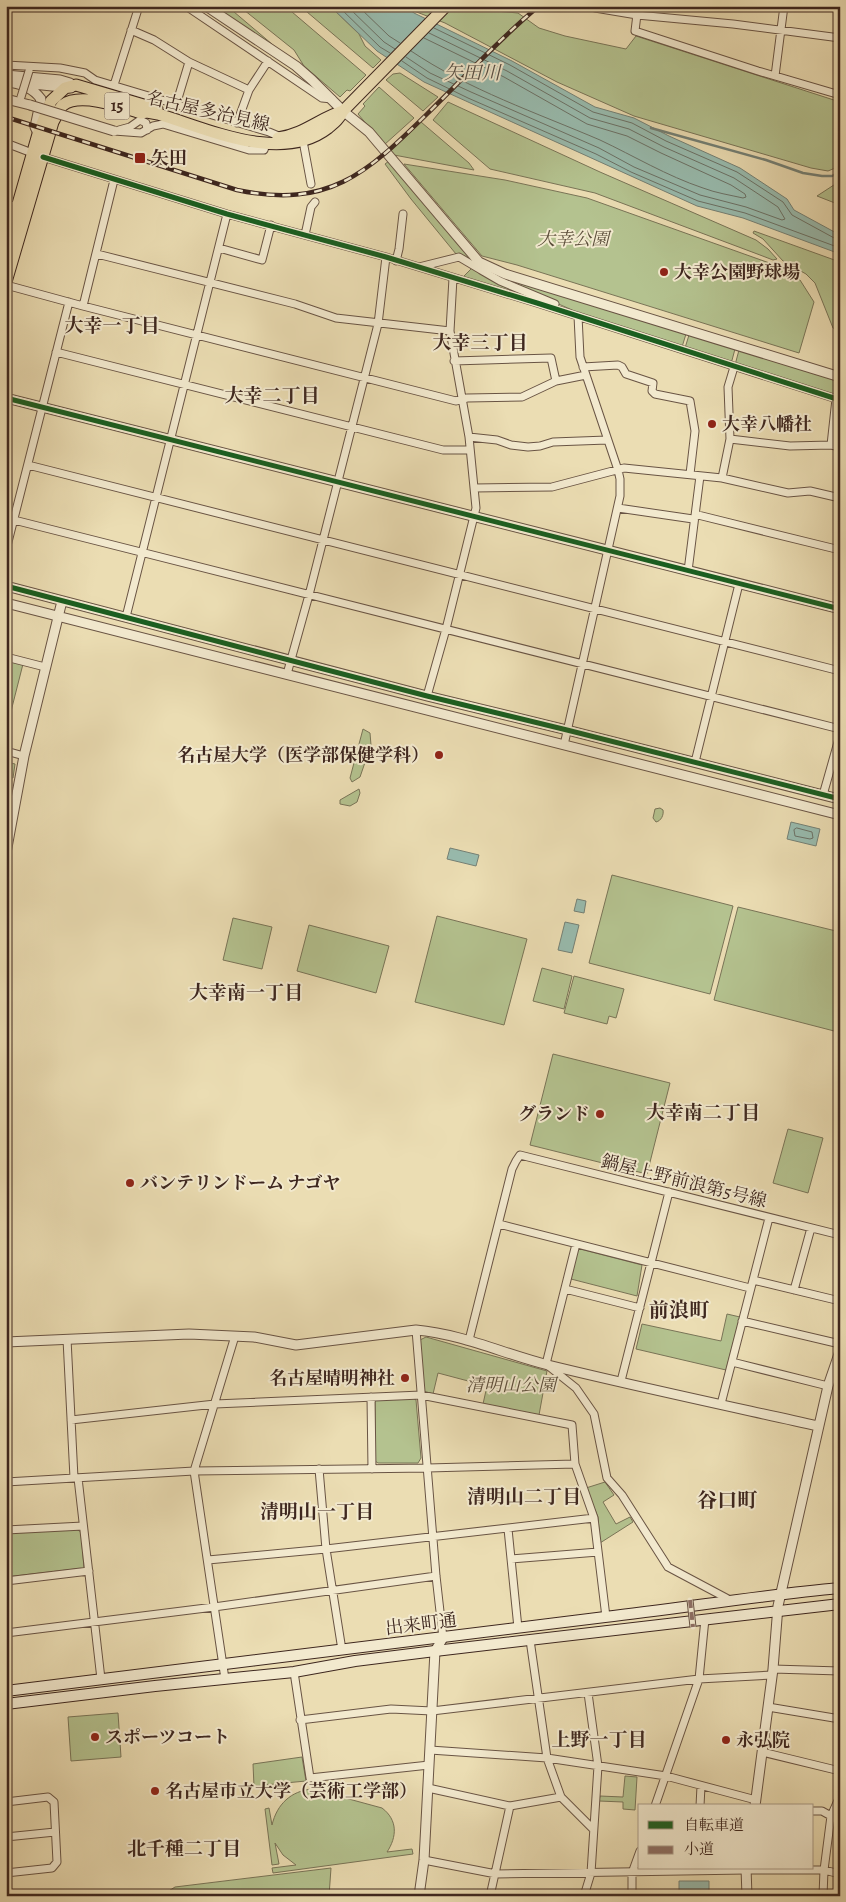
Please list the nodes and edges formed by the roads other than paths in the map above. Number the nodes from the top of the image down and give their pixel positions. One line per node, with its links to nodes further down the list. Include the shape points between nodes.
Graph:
1 (139, 6): 9 (street)
2 (186, 6): 12 (street)
3 (206, 6): 24 (street, via 296,66)
4 (446, 6): 27 (main road, 名古屋多治見線 / 15)
5 (591, 6): 8 (street)
6 (638, 6): 8 (street)
7 (784, 6): 10 (street)
8 (637, 15): 10 (street); 17 (street, via 635,31)
9 (131, 30): 13 (street); 19 (street)
10 (781, 31): 11 (street); 17 (street)
11 (840, 38)
12 (268, 61): 21 (street); 24 (street, via 322,98)
13 (189, 62): 21 (street); 26 (street)
14 (6, 65): 15 (street)
15 (29, 69): 19 (street, via 60,68 85,73 95,80); 25 (street, bridge)
16 (6, 75): 20 (street, via 60,80)
17 (775, 76): 22 (street)
18 (10, 82): 20 (street); 32 (street, via 30,88 41,99 36,128)
19 (114, 85): 26 (street)
20 (73, 86): 28 (street); 32 (main road, 名古屋多治見線 / 15, via 50,101); 33 (main road, 名古屋多治見線 / 15, via 254,138)
21 (249, 90): 29 (street)
22 (840, 95)
23 (6, 99): 25 (street)
24 (332, 99): 27 (street)
25 (21, 100): 31 (street, bridge, via 30,106)
26 (176, 105): 29 (street)
27 (346, 108): 33 (main road, 名古屋多治見線 / 15, via 302,132); 34 (main road, 名古屋多治見線 / 15, via 340,118 322,132); 51 (street)
28 (147, 112): 36 (main road, 名古屋多治見線 / 15); 37 (main road, 名古屋多治見線 / 15, via 89,100 63,105)
29 (237, 123): 33 (street)
30 (147, 130): 31 (street, via 135,133); 31 (street, via 146,123 140,120 130,127); 36 (street, via 162,124 250,150 264,150)
31 (114, 131)
32 (38, 134): 37 (main road, 名古屋多治見線 / 15)
33 (282, 137)
34 (303, 141): 36 (main road, 名古屋多治見線 / 15); 39 (street)
35 (6, 143): 37 (street)
36 (266, 144)
37 (37, 155): 38 (street); 41 (main road, 名古屋多治見線 / 15); 54 (main road, 名古屋多治見線 / 15)
38 (114, 180): 42 (street); 48 (street)
39 (311, 184)
40 (315, 202): 45 (street)
41 (12, 205): 46 (main road, 名古屋多治見線 / 15)
42 (227, 214): 44 (street); 47 (street)
43 (403, 214): 50 (street)
44 (271, 225): 45 (street); 47 (street, via 262,260)
45 (304, 235): 49 (street)
46 (6, 246)
47 (219, 248): 55 (street)
48 (97, 254): 55 (street); 57 (street)
49 (386, 257): 50 (street); 59 (street)
50 (396, 260): 52 (street)
51 (480, 266): 52 (street, via 459,257); 58 (street, via 500,281); 68 (street)
52 (418, 268): 53 (street)
53 (453, 278): 58 (street); 60 (street)
54 (6, 284): 56 (street)
55 (210, 284): 59 (street, via 295,304 336,318); 61 (street)
56 (69, 302): 57 (street); 62 (street)
57 (83, 306): 61 (street)
58 (578, 316): 64 (street); 65 (street)
59 (378, 324): 60 (street); 67 (street)
60 (450, 332): 63 (street)
61 (197, 335): 67 (street); 70 (street)
62 (56, 352): 70 (street); 74 (street)
63 (454, 360): 69 (street, via 552,358); 73 (street)
64 (583, 367): 66 (street); 85 (street, via 618,365 626,374 653,383 655,394 690,401 695,431)
65 (734, 367): 72 (street); 78 (street, via 728,387)
66 (586, 375): 69 (street); 79 (street)
67 (364, 377): 73 (street); 75 (street)
68 (840, 377)
69 (556, 381): 73 (street, via 522,397)
70 (185, 384): 75 (street); 77 (street)
71 (6, 398): 74 (street)
72 (838, 399): 80 (street)
73 (461, 400): 76 (street)
74 (42, 407): 77 (street); 83 (street)
75 (351, 426): 82 (street, via 443,450); 88 (street)
76 (469, 438): 79 (street, via 528,447 573,440); 82 (street)
77 (170, 439): 88 (street); 90 (street)
78 (730, 439): 80 (street, via 790,446); 87 (street)
79 (607, 440): 84 (street)
80 (831, 445): 81 (street)
81 (840, 447)
82 (470, 450): 89 (street)
83 (28, 465): 90 (street); 95 (street)
84 (618, 470): 85 (street); 89 (street, via 552,486); 92 (street)
85 (690, 474): 86 (street)
86 (700, 476): 87 (street); 93 (street)
87 (722, 478): 91 (street, via 788,493 810,491)
88 (337, 482): 94 (street); 96 (street)
89 (474, 488): 94 (street)
90 (155, 497): 96 (street); 100 (street)
91 (840, 498)
92 (618, 508): 93 (street, via 693,519); 98 (street)
93 (696, 516): 99 (street); 101 (street)
94 (475, 517): 98 (street); 102 (street)
95 (14, 520): 97 (street); 100 (street)
96 (322, 540): 102 (street); 105 (street)
97 (6, 550)
98 (608, 550): 101 (street); 108 (street)
99 (840, 550)
100 (141, 552): 105 (street); 111 (street)
101 (688, 571): 103 (street)
102 (460, 574): 108 (street); 112 (street)
103 (739, 584): 109 (street); 113 (street)
104 (6, 586): 106 (street)
105 (309, 594): 112 (street); 115 (street)
106 (62, 601): 110 (street); 111 (street)
107 (6, 603): 110 (street)
108 (595, 609): 113 (street); 116 (street)
109 (840, 609)
110 (58, 617): 117 (street); 119 (street)
111 (126, 617): 115 (street)
112 (446, 629): 116 (street); 120 (street)
113 (725, 642): 118 (street); 121 (street)
114 (6, 657): 117 (street)
115 (291, 660): 119 (street); 120 (street)
116 (582, 664): 121 (street); 123 (street)
117 (45, 667): 127 (street)
118 (840, 671)
119 (287, 674): 125 (street)
120 (427, 696): 123 (street)
121 (711, 696): 122 (street); 128 (street)
122 (840, 729)
123 (567, 730): 125 (street); 128 (street)
124 (840, 735): 129 (street)
125 (564, 745): 131 (street)
126 (6, 751): 127 (street)
127 (24, 756): 132 (street)
128 (694, 762): 129 (street)
129 (823, 795): 130 (street)
130 (839, 799)
131 (836, 814)
132 (6, 854)
133 (669, 1192): 134 (street, 鍋屋上野前浪第5号線); 135 (street, 鍋屋上野前浪第5号線, via 520,1155 512,1169); 139 (street)
134 (769, 1218): 136 (street, 鍋屋上野前浪第5号線); 140 (street)
135 (498, 1224): 138 (street); 150 (street)
136 (811, 1228): 137 (street, 鍋屋上野前浪第5号線); 143 (street)
137 (840, 1235)
138 (576, 1244): 139 (street); 142 (street)
139 (651, 1263): 141 (street); 145 (street)
140 (753, 1280): 141 (street); 143 (street)
141 (750, 1288): 146 (street)
142 (565, 1289): 145 (street); 155 (street)
143 (794, 1290): 144 (street)
144 (840, 1301)
145 (640, 1308): 156 (street)
146 (742, 1320): 152 (street); 154 (street)
147 (416, 1330): 148 (street, via 296,1345); 150 (street); 158 (street)
148 (235, 1336): 149 (street, via 189,1334); 160 (street)
149 (67, 1340): 151 (street); 162 (street)
150 (469, 1340): 155 (street)
151 (6, 1342)
152 (840, 1344)
153 (840, 1351): 157 (street)
154 (732, 1362): 157 (street); 161 (street)
155 (546, 1364): 156 (street); 187 (street, via 576,1388 594,1414 607,1478 622,1494 668,1567)
156 (621, 1381): 161 (street)
157 (828, 1386): 163 (street)
158 (421, 1395): 159 (street); 164 (street, via 572,1425); 165 (street)
159 (372, 1397): 160 (street); 167 (street)
160 (215, 1404): 162 (street); 168 (street)
161 (721, 1404): 163 (street)
162 (71, 1420): 169 (street)
163 (818, 1426): 185 (street)
164 (575, 1464): 165 (street); 171 (street)
165 (428, 1468): 167 (street); 175 (street)
166 (319, 1469): 167 (street); 168 (street); 176 (street)
167 (372, 1469)
168 (194, 1471): 169 (street); 179 (street)
169 (76, 1478): 170 (street); 172 (street)
170 (6, 1482)
171 (594, 1518): 173 (street); 177 (street)
172 (83, 1526): 174 (street); 180 (street)
173 (508, 1529): 175 (street); 178 (street)
174 (6, 1530)
175 (433, 1536): 176 (street); 181 (street)
176 (326, 1549): 179 (street); 184 (street)
177 (598, 1552): 178 (street); 191 (street)
178 (511, 1559): 195 (street)
179 (208, 1560): 189 (street)
180 (89, 1571): 182 (street); 193 (street)
181 (436, 1576): 184 (street); 197 (street)
182 (6, 1581)
183 (840, 1588): 185 (main road, 出来町通)
184 (333, 1591): 189 (street); 199 (street)
185 (781, 1594): 187 (main road, 出来町通); 190 (street)
186 (690, 1600): 194 (street, bridge)
187 (730, 1600): 191 (main road, 出来町通)
188 (840, 1604): 190 (main road, 出来町通)
189 (214, 1607): 193 (street); 201 (street)
190 (778, 1611): 192 (main road, 出来町通); 204 (street)
191 (606, 1617): 195 (main road, 出来町通)
192 (705, 1619): 198 (main road, 出来町通); 207 (street)
193 (95, 1622): 196 (street); 205 (street)
194 (693, 1627)
195 (518, 1628): 197 (main road, 出来町通)
196 (6, 1633)
197 (443, 1638): 199 (main road, 出来町通); 200 (street)
198 (530, 1640): 200 (main road, 出来町通); 210 (street)
199 (342, 1650): 201 (main road, 出来町通)
200 (435, 1651): 203 (main road, 出来町通); 213 (street)
201 (224, 1664): 205 (main road, 出来町通); 206 (street)
202 (840, 1671): 204 (street)
203 (294, 1672): 206 (main road, 出来町通); 215 (street)
204 (773, 1672): 207 (street); 212 (street)
205 (101, 1679): 208 (main road, 出来町通)
206 (225, 1679): 211 (main road, 出来町通)
207 (698, 1679): 209 (street); 222 (street)
208 (6, 1691)
209 (588, 1693): 210 (street); 220 (street)
210 (539, 1700): 213 (street); 218 (street)
211 (6, 1704)
212 (768, 1707): 214 (street); 217 (street)
213 (432, 1711): 215 (street, via 391,1709); 216 (street)
214 (840, 1719)
215 (300, 1720): 219 (street, via 310,1778)
216 (430, 1750): 218 (street); 219 (street)
217 (762, 1752): 221 (street); 228 (street)
218 (547, 1758): 220 (street); 226 (street)
219 (429, 1765): 224 (street)
220 (598, 1766): 222 (street); 235 (street)
221 (840, 1770)
222 (666, 1776): 223 (street); 229 (street)
223 (701, 1786): 228 (street); 230 (street)
224 (428, 1788): 231 (street); 239 (street)
225 (840, 1796): 233 (street)
226 (561, 1797): 231 (street); 235 (street)
227 (6, 1802): 236 (street, via 48,1797 54,1802)
228 (755, 1803)
229 (657, 1804)
230 (700, 1804)
231 (510, 1806): 247 (street)
232 (814, 1811): 233 (street)
233 (831, 1816): 234 (street); 243 (street)
234 (840, 1821)
235 (593, 1829): 245 (street)
236 (55, 1832): 237 (street); 244 (street, via 57,1862 52,1868)
237 (6, 1837)
238 (638, 1856): 246 (street)
239 (424, 1860): 247 (street); 249 (street)
240 (697, 1870): 246 (street)
241 (746, 1870): 253 (street)
242 (814, 1870): 243 (street)
243 (824, 1870): 248 (street); 254 (street)
244 (6, 1873)
245 (591, 1873): 246 (street); 247 (street); 251 (street)
246 (632, 1873): 252 (street)
247 (496, 1874): 250 (street)
248 (840, 1874)
249 (418, 1896)
250 (490, 1896)
251 (584, 1896)
252 (632, 1896)
253 (747, 1896)
254 (823, 1896)

